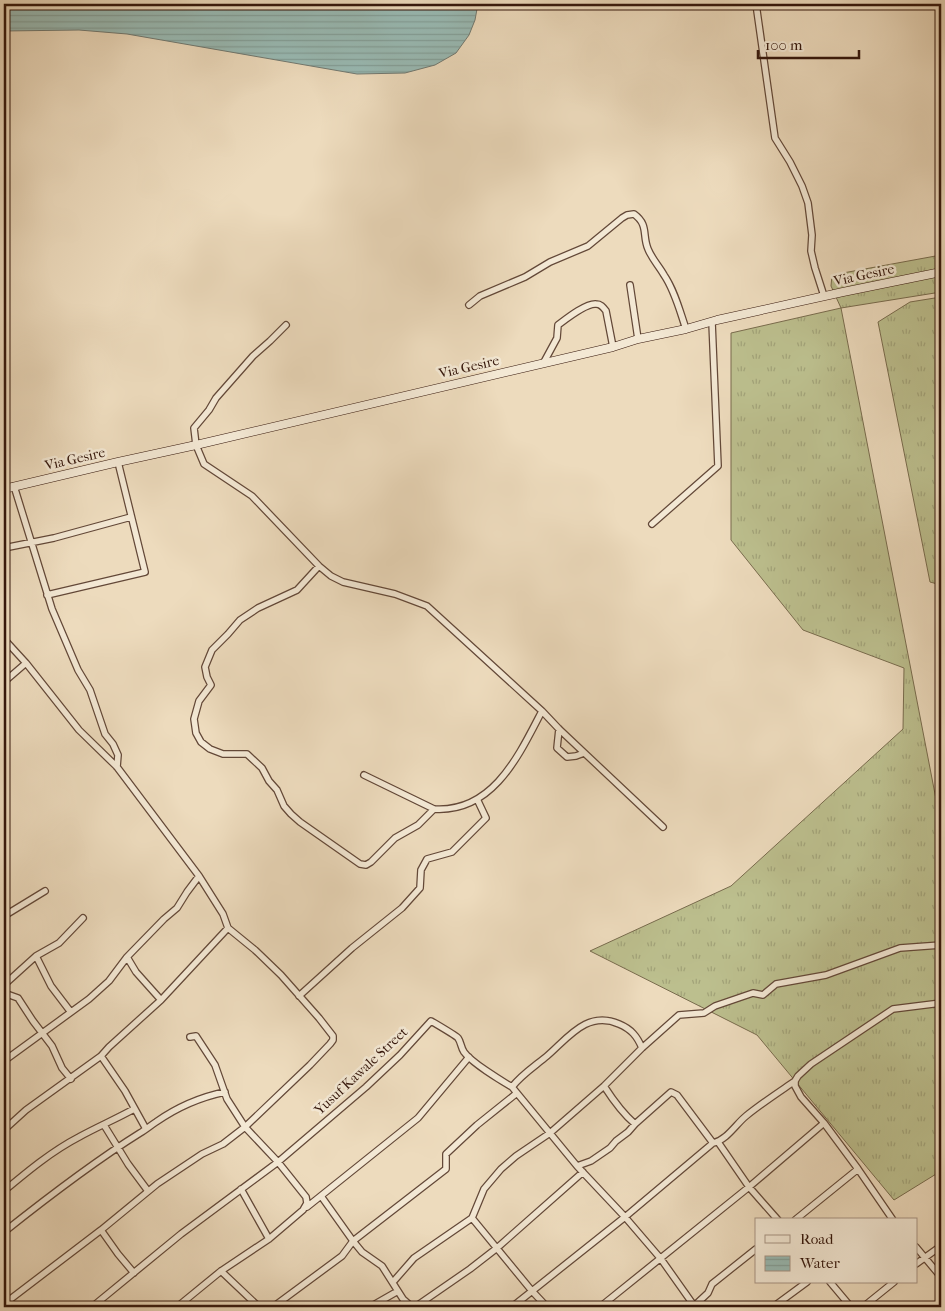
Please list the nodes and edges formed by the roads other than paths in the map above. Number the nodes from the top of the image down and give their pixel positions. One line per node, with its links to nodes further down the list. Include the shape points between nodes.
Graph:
1 (756, 4): 4 (street, via 775,138 790,162 808,203 811,251)
2 (941, 272): 4 (main road, Via Gesire)
3 (630, 285): 9 (street)
4 (824, 296): 6 (main road, Via Gesire)
5 (469, 305): 8 (street, via 480,296 588,246 622,218 634,214 644,226 647,248 665,275)
6 (712, 322): 8 (main road, Via Gesire); 17 (street, via 718,466)
7 (286, 325): 12 (street, via 216,398 194,428)
8 (686, 329): 9 (main road, Via Gesire)
9 (638, 339): 10 (main road, Via Gesire)
10 (613, 347): 11 (main road, Via Gesire); 11 (street, via 606,311 597,304 590,305 558,326 557,338)
11 (544, 362): 12 (main road, Via Gesire)
12 (196, 445): 13 (main road, Via Gesire); 20 (street, via 204,464 252,496)
13 (118, 462): 14 (main road, Via Gesire); 16 (street)
14 (14, 486): 15 (main road, Via Gesire); 18 (street)
15 (4, 489)
16 (131, 517): 18 (street); 21 (street, via 145,572)
17 (652, 524)
18 (31, 543): 19 (street); 21 (street)
19 (4, 548)
20 (319, 566): 25 (street, via 343,582 395,594 426,606); 31 (street, via 297,590 240,620 212,650 205,667 211,685 199,701 194,719 196,733 210,749 223,754 247,754 262,768 291,814 360,864 372,862 395,838)
21 (47, 595): 28 (street, via 74,662 90,690 105,734 118,755)
22 (4, 639): 23 (street)
23 (26, 663): 24 (street); 28 (street, via 79,730)
24 (4, 682)
25 (542, 711): 26 (street); 30 (street, via 519,755 493,788)
26 (558, 729): 27 (street); 27 (street, via 557,748 567,756)
27 (584, 753): 32 (street)
28 (118, 767): 33 (street)
29 (364, 775): 31 (street)
30 (477, 799): 31 (street, via 459,808); 43 (street, via 486,818 452,852 427,859 421,870 420,888 402,908)
31 (434, 809)
32 (664, 827)
33 (199, 876): 37 (street, via 224,914); 40 (street, via 177,908)
34 (45, 891): 35 (street)
35 (4, 916)
36 (83, 918): 39 (street, via 59,943)
37 (228, 928): 43 (street, via 255,950); 44 (street)
38 (941, 945): 49 (street, via 900,948 826,975 776,984 763,995 753,993 704,1013 679,1015)
39 (36, 956): 41 (street); 46 (street, via 51,986)
40 (127, 957): 44 (street); 46 (street, via 109,981)
41 (4, 985)
42 (4, 993): 47 (street, via 18,998)
43 (299, 996): 63 (street, via 333,1040)
44 (161, 1000): 50 (street)
45 (941, 1003): 54 (street, via 893,1009 810,1064)
46 (70, 1011): 47 (street)
47 (42, 1033): 52 (street); 53 (street)
48 (190, 1038): 57 (street, via 196,1036 205,1048)
49 (642, 1048): 55 (street); 56 (street, via 638,1038 621,1024 611,1020 592,1022 568,1036)
50 (101, 1056): 53 (street); 59 (street)
51 (469, 1058): 56 (street, Yusuf Kawale Street); 69 (street, Yusuf Kawale Street, via 457,1037 431,1021 366,1088); 77 (street, via 418,1118)
52 (4, 1061)
53 (71, 1079): 65 (street, via 26,1110)
54 (795, 1081): 60 (street, via 801,1097); 67 (street)
55 (604, 1086): 61 (street); 66 (street)
56 (512, 1087): 58 (street, Yusuf Kawale Street)
57 (226, 1092): 63 (street, via 227,1100); 64 (street, via 181,1108)
58 (517, 1093): 66 (street, Yusuf Kawale Street); 87 (street, via 446,1154 446,1169)
59 (134, 1109): 62 (street); 64 (street)
60 (824, 1123): 71 (street); 73 (street)
61 (635, 1124): 67 (street, via 671,1092 677,1095); 70 (street, via 610,1148)
62 (104, 1125): 68 (street); 75 (street, via 51,1155)
63 (245, 1127): 69 (street); 76 (street)
64 (146, 1129): 68 (street)
65 (4, 1130)
66 (550, 1133): 70 (street, Yusuf Kawale Street); 80 (street, via 501,1169 484,1189)
67 (715, 1142): 73 (street); 79 (street)
68 (118, 1147): 76 (street); 85 (street)
69 (278, 1162): 74 (street, Yusuf Kawale Street); 78 (street, via 306,1197)
70 (577, 1166): 72 (street, Yusuf Kawale Street)
71 (858, 1169): 82 (street); 83 (street)
72 (582, 1172): 79 (street, Yusuf Kawale Street); 89 (street)
73 (749, 1187): 81 (street); 93 (street)
74 (241, 1189): 86 (street); 96 (street, Yusuf Kawale Street)
75 (4, 1190)
76 (148, 1191): 84 (street)
77 (321, 1196): 78 (street); 87 (street)
78 (303, 1210): 86 (street)
79 (625, 1217): 93 (street, Yusuf Kawale Street); 103 (street)
80 (472, 1218): 89 (street); 98 (street, via 414,1258)
81 (776, 1218)
82 (797, 1218)
83 (889, 1218)
84 (101, 1230): 96 (street); 104 (street)
85 (4, 1232)
86 (269, 1239): 95 (street)
87 (354, 1240): 98 (street, via 362,1252 382,1266); 108 (street, via 342,1256)
88 (941, 1246): 92 (street)
89 (496, 1248): 103 (street); 110 (street)
90 (918, 1249): 92 (street)
91 (755, 1250): 114 (street, via 712,1284)
92 (925, 1257): 94 (street); 97 (street)
93 (661, 1259): 113 (street); 114 (street, Yusuf Kawale Street)
94 (918, 1262)
95 (222, 1271): 106 (street); 107 (street)
96 (134, 1273): 105 (street, Yusuf Kawale Street)
97 (941, 1277)
98 (393, 1282): 102 (street)
99 (804, 1284): 115 (street)
100 (832, 1284): 116 (street)
101 (892, 1284): 117 (street)
102 (398, 1290): 109 (street); 110 (street)
103 (532, 1291): 111 (street); 112 (street)
104 (4, 1304)
105 (92, 1307)
106 (177, 1307)
107 (259, 1307)
108 (273, 1307)
109 (370, 1307)
110 (413, 1307)
111 (512, 1307)
112 (547, 1307)
113 (600, 1307)
114 (694, 1307)
115 (773, 1307)
116 (851, 1307)
117 (863, 1307)

